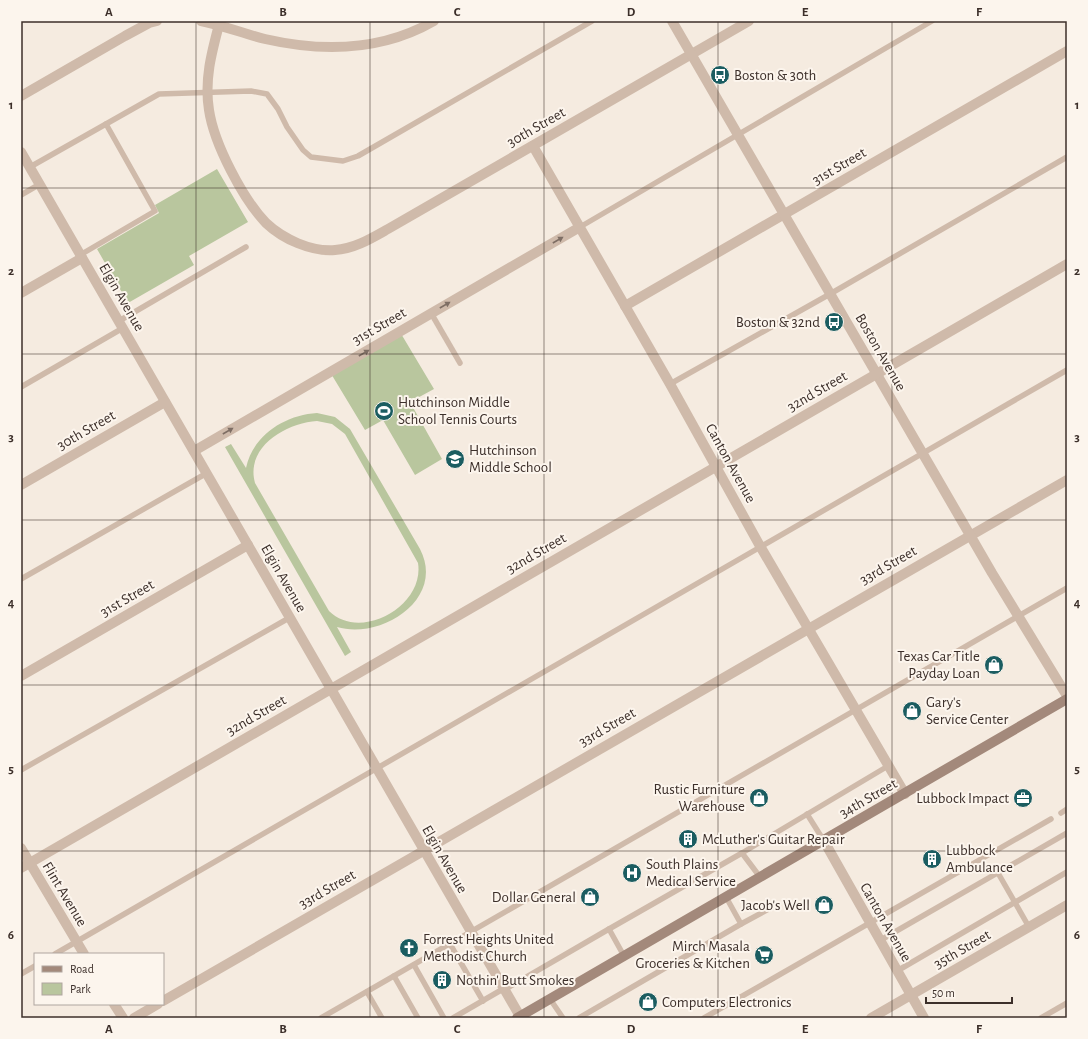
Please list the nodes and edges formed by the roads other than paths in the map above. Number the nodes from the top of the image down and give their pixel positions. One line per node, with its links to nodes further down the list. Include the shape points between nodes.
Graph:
1 (157, 21): 12 (street, via 125,36)
2 (201, 21): 8 (street)
3 (434, 21): 8 (street, via 405,35 346,47 295,45)
4 (592, 21): 11 (lane, via 358,156 343,161 311,157 303,150 267,94 251,91)
5 (672, 21): 10 (street, Boston Avenue)
6 (749, 21): 10 (street, 30th Street)
7 (932, 21): 14 (lane)
8 (219, 24): 11 (street, via 207,73)
9 (1067, 51): 21 (street, 31st Street)
10 (691, 54): 14 (street, Boston Avenue); 15 (street, 30th Street)
11 (208, 92): 13 (lane, via 158,94); 15 (street, 30th Street, via 209,110 219,146 251,204 262,218 282,235 311,247 335,250 363,243)
12 (21, 96)
13 (106, 124): 18 (lane); 24 (lane, via 155,211)
14 (738, 134): 21 (street, Boston Avenue); 22 (lane)
15 (533, 146): 22 (street, Canton Avenue)
16 (21, 152): 18 (street, Elgin Avenue)
17 (1067, 157): 27 (lane)
18 (30, 167): 19 (street, Elgin Avenue)
19 (40, 184): 20 (lane); 24 (street, Elgin Avenue)
20 (21, 195)
21 (784, 214): 27 (street, Boston Avenue); 28 (street, 31st Street)
22 (580, 227): 28 (street, Canton Avenue); 29 (street, 31st Street, one-way to 22)
23 (246, 247): 30 (lane)
24 (81, 256): 26 (street); 30 (street, Elgin Avenue)
25 (1067, 264): 33 (street, 32nd Street)
26 (21, 293)
27 (830, 294): 33 (street, Boston Avenue); 34 (lane)
28 (625, 306): 34 (street, Canton Avenue)
29 (431, 313): 31 (lane); 37 (street, 31st Street, one-way to 29)
30 (121, 324): 35 (lane); 36 (street, Elgin Avenue)
31 (460, 363)
32 (1067, 370): 38 (lane)
33 (877, 374): 38 (street, Boston Avenue); 39 (street, 32nd Street)
34 (670, 384): 39 (street, Canton Avenue)
35 (21, 387)
36 (166, 402): 37 (street, Elgin Avenue); 42 (street, 30th Street)
37 (194, 451): 40 (street, Elgin Avenue)
38 (922, 453): 43 (street, Boston Avenue); 45 (lane)
39 (715, 467): 45 (street, Canton Avenue); 52 (street, 32nd Street)
40 (207, 473): 44 (street, Elgin Avenue); 46 (lane)
41 (1067, 480): 43 (street, 33rd Street)
42 (21, 485)
43 (970, 536): 48 (street, Boston Avenue); 50 (street, 33rd Street)
44 (248, 545): 49 (street, Elgin Avenue); 51 (street, 31st Street)
45 (760, 546): 50 (street, Canton Avenue); 56 (lane)
46 (21, 579)
47 (1067, 588): 48 (lane)
48 (1018, 616): 53 (street, Boston Avenue); 54 (lane)
49 (290, 618): 52 (street, Elgin Avenue); 57 (lane)
50 (809, 628): 54 (street, Canton Avenue); 66 (street, 33rd Street)
51 (21, 676)
52 (330, 689): 56 (street, Elgin Avenue); 68 (street, 32nd Street)
53 (1067, 698): 58 (main road, 34th Street)
54 (856, 710): 55 (street, Canton Avenue); 80 (lane)
55 (888, 766): 58 (street, Canton Avenue); 61 (lane)
56 (376, 769): 66 (street, Elgin Avenue); 82 (lane)
57 (21, 770)
58 (905, 794): 64 (main road, 34th Street)
59 (1067, 809): 60 (lane)
60 (1061, 813)
61 (807, 814): 64 (lane); 67 (lane)
62 (1051, 819): 76 (lane)
63 (1066, 836): 70 (lane)
64 (824, 840): 71 (main road, 34th Street); 76 (street, Canton Avenue)
65 (21, 848): 68 (street, Flint Avenue)
66 (423, 851): 80 (street, Elgin Avenue); 96 (street, 33rd Street)
67 (742, 853): 71 (lane); 79 (lane)
68 (25, 865): 82 (street, Flint Avenue)
69 (1067, 872): 73 (lane)
70 (998, 873): 73 (lane); 81 (lane)
71 (760, 877): 72 (main road, 34th Street)
72 (726, 897): 77 (lane); 86 (main road, 34th Street)
73 (1015, 903): 78 (lane); 89 (lane)
74 (776, 905): 77 (lane)
75 (1067, 906): 78 (street, 35th Street)
76 (869, 923): 81 (street, Canton Avenue); 111 (lane)
77 (741, 924): 110 (lane)
78 (1029, 927): 94 (street, 35th Street)
79 (609, 929): 86 (lane); 92 (lane)
80 (470, 932): 83 (lane); 92 (street, Elgin Avenue)
81 (879, 941): 89 (street, Canton Avenue)
82 (77, 942): 84 (lane); 85 (street, Flint Avenue)
83 (450, 944): 87 (lane); 97 (lane)
84 (57, 953)
85 (83, 953)
86 (624, 956): 95 (main road, 34th Street)
87 (414, 965): 91 (lane); 108 (lane)
88 (34, 967): 90 (lane)
89 (897, 971): 94 (street, Canton Avenue)
90 (21, 974)
91 (394, 976): 93 (lane); 107 (lane)
92 (504, 989): 97 (lane); 102 (street, Elgin Avenue)
93 (367, 992): 105 (lane); 106 (lane)
94 (911, 995): 112 (street, 35th Street); 113 (street, Canton Avenue)
95 (550, 999): 102 (main road, 34th Street); 109 (lane)
96 (164, 1000)
97 (482, 1001): 101 (lane)
98 (1067, 1003): 114 (lane)
99 (115, 1005): 103 (street)
100 (156, 1005): 104 (street)
101 (457, 1017)
102 (519, 1017)
103 (123, 1018)
104 (134, 1018)
105 (321, 1018)
106 (382, 1018)
107 (418, 1018)
108 (444, 1018)
109 (563, 1018)
110 (579, 1018)
111 (704, 1018)
112 (871, 1018)
113 (924, 1018)
114 (1041, 1018)

